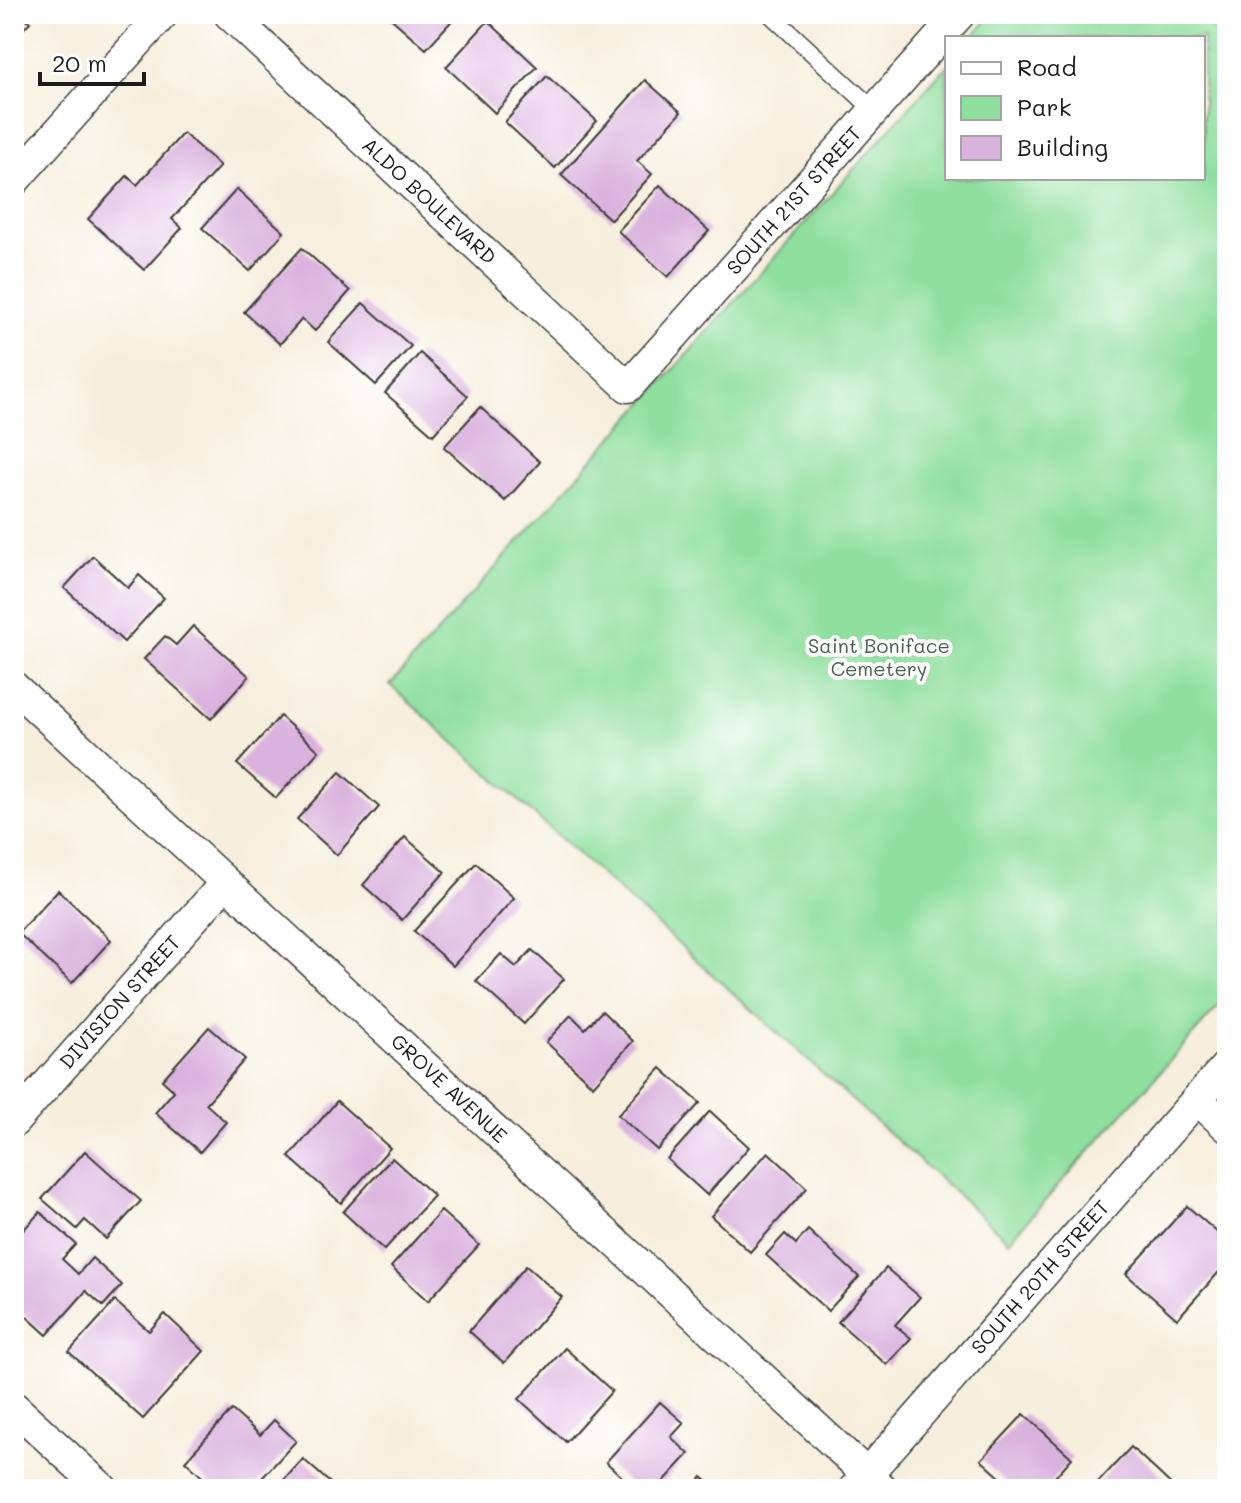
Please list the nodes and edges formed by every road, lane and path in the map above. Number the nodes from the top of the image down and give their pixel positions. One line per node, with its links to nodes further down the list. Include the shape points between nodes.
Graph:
1 (163, 14): 6 (street)
2 (229, 14): 7 (street, ALDO BOULEVARD)
3 (770, 14): 5 (lane)
4 (960, 14): 5 (street, SOUTH 21ST STREET)
5 (874, 110): 7 (street, SOUTH 21ST STREET)
6 (14, 181)
7 (628, 387)
8 (14, 687): 9 (street, GROVE AVENUE)
9 (225, 883): 12 (street, DIVISION STREET); 15 (street, GROVE AVENUE)
10 (1227, 1065): 11 (street, SOUTH 20TH STREET)
11 (1197, 1099): 13 (street); 15 (street, SOUTH 20TH STREET)
12 (14, 1122)
13 (1227, 1127)
14 (14, 1407): 16 (street)
15 (868, 1484)
16 (103, 1489)

